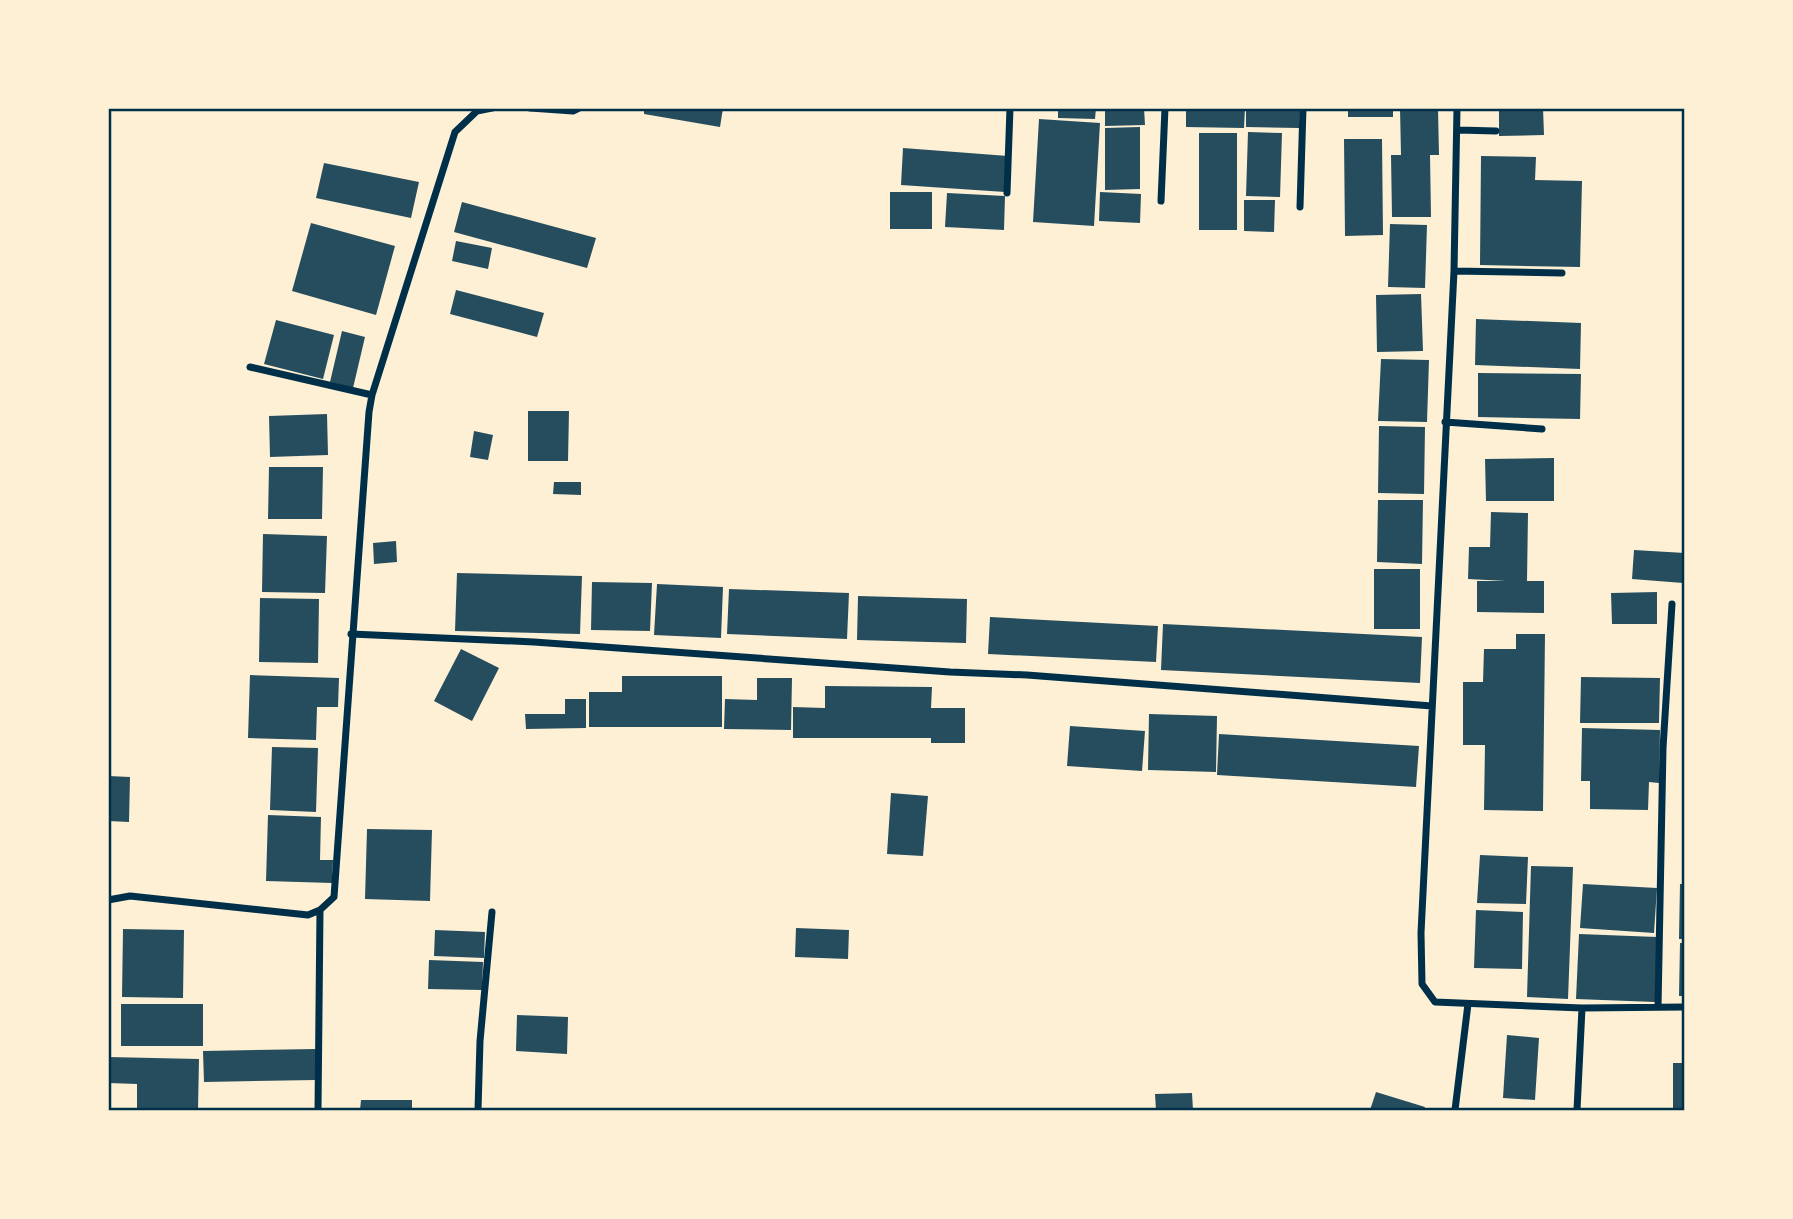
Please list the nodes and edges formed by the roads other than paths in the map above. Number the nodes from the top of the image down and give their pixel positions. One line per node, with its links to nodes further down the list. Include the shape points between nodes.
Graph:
1 (492, 108): 16 (street, via 477,111 455,132)
2 (530, 108): 3 (street)
3 (579, 108)
4 (1010, 108): 10 (street)
5 (1165, 108): 11 (street)
6 (1303, 108): 12 (street)
7 (1457, 108): 8 (street)
8 (1458, 130): 9 (street); 13 (street)
9 (1496, 131)
10 (1007, 193)
11 (1161, 201)
12 (1300, 207)
13 (1454, 271): 14 (street); 17 (street)
14 (1562, 273)
15 (250, 367): 16 (street)
16 (372, 395): 20 (street)
17 (1445, 422): 18 (street); 21 (street)
18 (1542, 429)
19 (1672, 604): 26 (street, via 1662,748)
20 (351, 634): 21 (street, via 548,643); 23 (street, via 334,897)
21 (1432, 706): 25 (street, via 1422,984 1435,1002)
22 (108, 900): 23 (street, via 130,896 308,915)
23 (320, 910): 29 (street)
24 (492, 912): 30 (street)
25 (1468, 1004): 28 (street); 31 (street)
26 (1658, 1007): 27 (street); 28 (street)
27 (1685, 1007)
28 (1582, 1008): 32 (street)
29 (318, 1111)
30 (478, 1111)
31 (1455, 1111)
32 (1577, 1111)

